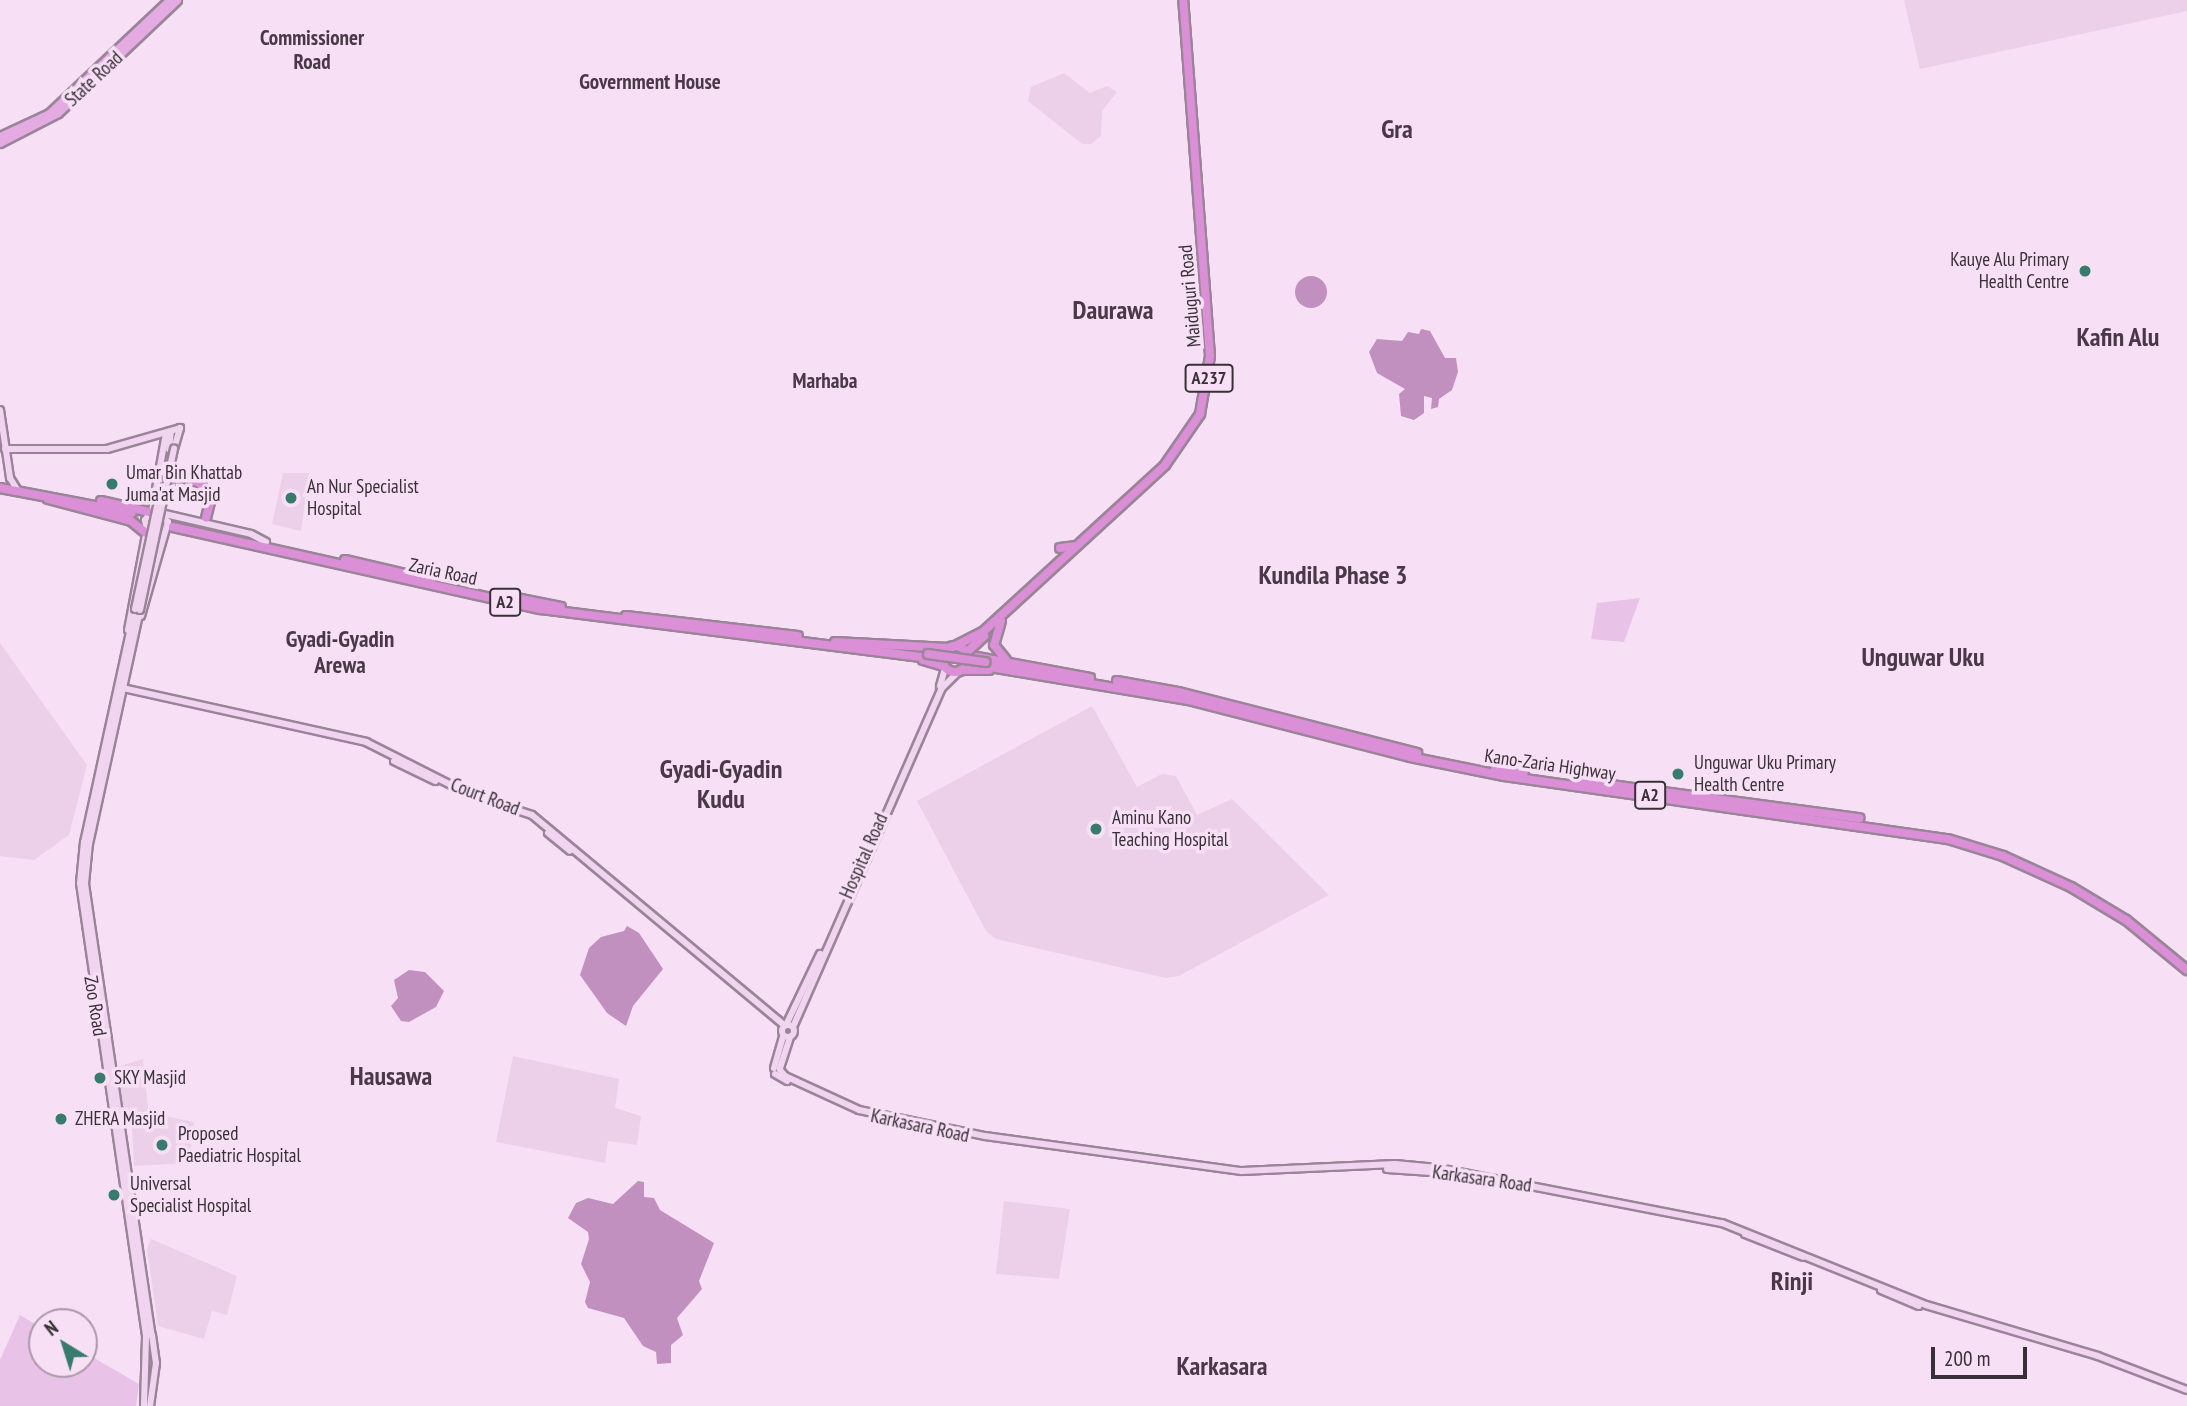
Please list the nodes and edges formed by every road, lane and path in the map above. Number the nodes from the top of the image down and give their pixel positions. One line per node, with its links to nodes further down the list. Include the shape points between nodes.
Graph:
1 (1186, 0): 21 (highway, Maiduguri Road / A237, via 1209,379 1200,414 1176,452); 24 (highway, Maiduguri Road / A237, via 1214,345 1209,401 1193,437 1171,465)
2 (168, 2): 3 (main road, State Road, via 48,113); 4 (main road, State Road, via 58,113)
3 (0, 136)
4 (0, 143)
5 (0, 410): 7 (main road)
6 (169, 432): 7 (main road, via 99,450); 8 (main road); 8 (main road, via 180,428); 14 (main road)
7 (5, 449): 9 (main road)
8 (172, 449): 10 (main road, bridge); 23 (main road, bridge)
9 (10, 478): 11 (main road); 12 (main road)
10 (167, 482): 17 (highway, via 192,479 208,492); 23 (main road, bridge)
11 (1, 489): 12 (highway); 13 (highway)
12 (18, 491): 13 (highway)
13 (49, 497): 16 (highway)
14 (150, 512): 15 (main road); 16 (highway); 19 (main road, via 145,520)
15 (165, 514): 18 (main road); 20 (main road, via 194,518)
16 (134, 516): 19 (highway)
17 (201, 523): 18 (highway, Zaria Road / A2); 20 (highway, Zaria Road / A2)
18 (170, 527): 19 (main road, A2, via 158,533); 25 (main road); 27 (highway, Zaria Road / A2, via 541,609)
19 (147, 531): 26 (main road, via 127,613)
20 (266, 542): 27 (highway, Zaria Road / A2, via 563,608)
21 (1078, 545): 22 (highway, Maiduguri Road / A237); 22 (highway, via 1058,551)
22 (1054, 567): 28 (highway, Maiduguri Road / A237, via 983,632)
23 (137, 610): 25 (main road, Zoo Road); 26 (main road, Zoo Road)
24 (1001, 621): 29 (highway, Maiduguri Road / A237); 30 (highway, via 994,646)
25 (137, 623): 35 (main road, Zoo Road)
26 (128, 639): 41 (main road, Zoo Road, via 84,842 80,883 146,1336)
27 (839, 644): 28 (highway, Zaria Road / A2); 31 (highway, Zaria Road / A2); 33 (highway, A2, bridge)
28 (951, 647): 29 (highway, Kano-Zaria Highway); 31 (highway, via 943,654)
29 (966, 654): 30 (highway, Kano-Zaria Highway / A2); 32 (highway)
30 (1008, 662): 33 (highway, Kano-Zaria Highway / A2)
31 (944, 667): 32 (highway, Zaria Road); 34 (main road)
32 (960, 670): 33 (highway, Kano-Zaria Highway / A2); 34 (main road)
33 (1087, 679): 36 (highway, Kano-Zaria Highway / A2, via 1178,692 1480,767 1875,820 1956,836 2021,858 2094,894); 37 (highway, Kano-Zaria Highway / A2, via 1495,774 1948,839 2010,859 2071,887 2126,920)
34 (941, 687): 38 (main road, Hospital Road)
35 (122, 690): 38 (main road, Court Road, via 366,746 460,794 527,817); 42 (main road, Zoo Road, via 89,843 86,907 156,1363)
36 (2187, 962)
37 (2187, 970)
38 (786, 1030): 39 (main road, Hospital Road)
39 (777, 1070): 40 (main road, Karkasara Road, via 857,1113 999,1142 1260,1176 1405,1164 1513,1179 1756,1233 1926,1305)
40 (2187, 1390)
41 (144, 1406)
42 (150, 1406)

